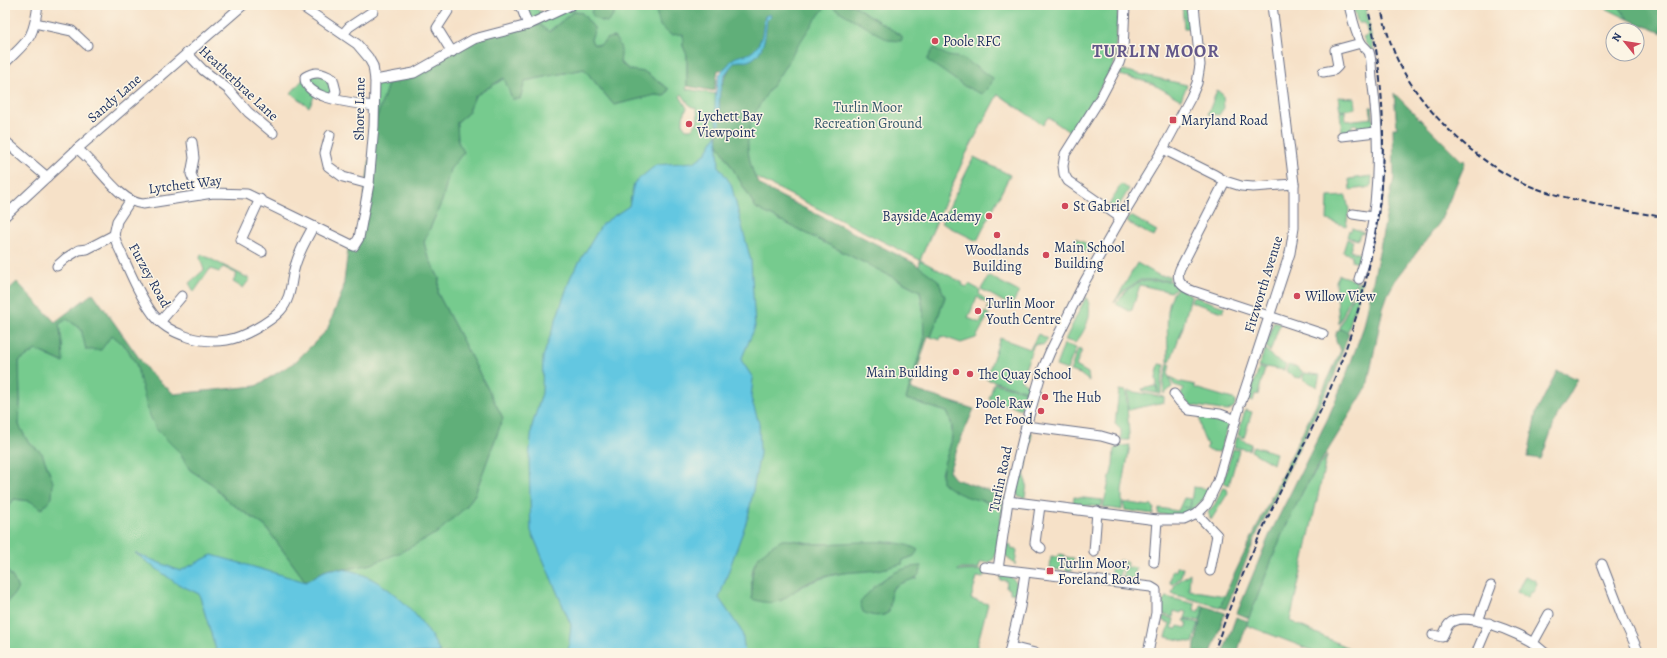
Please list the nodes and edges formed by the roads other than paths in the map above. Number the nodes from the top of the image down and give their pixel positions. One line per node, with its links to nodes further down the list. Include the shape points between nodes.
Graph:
1 (38, 5): 12 (street)
2 (243, 5): 18 (street, Sandy Lane)
3 (300, 5): 14 (street, Shore Lane)
4 (518, 5): 13 (street)
5 (571, 5): 13 (street)
6 (1125, 5): 42 (street, via 1123,50 1119,64 1065,154 1063,166 1068,181)
7 (1194, 5): 31 (street, Turlin Road, via 1200,65 1197,83)
8 (1272, 5): 35 (street, Fitzworth Avenue)
9 (1349, 5): 15 (street)
10 (373, 11): 14 (street)
11 (448, 11): 17 (street, via 437,28)
12 (35, 23): 16 (street, via 72,31); 19 (street, via 27,43)
13 (528, 25): 17 (street, via 474,39)
14 (343, 34): 21 (street, Shore Lane, via 357,44 368,57 373,66)
15 (1361, 43): 20 (street, via 1335,50 1338,66 1334,70); 24 (street, via 1368,52 1374,90)
16 (87, 45)
17 (452, 52): 21 (street, via 414,73)
18 (187, 53): 25 (street, Heatherbrae Lane); 30 (street, Sandy Lane)
19 (5, 63)
20 (1323, 72)
21 (375, 80): 23 (street, Shore Lane)
22 (333, 99): 23 (street)
23 (374, 106): 34 (street, Shore Lane)
24 (1376, 132): 27 (street); 41 (street, via 1377,167)
25 (273, 133)
26 (330, 135): 34 (street, via 325,153 328,166 343,177)
27 (1342, 136)
28 (5, 141): 32 (street)
29 (192, 142): 36 (street, via 194,158 191,174)
30 (77, 148): 32 (street, Sandy Lane); 38 (street, Lytchett Way)
31 (1163, 149): 33 (street); 42 (street, Turlin Road)
32 (47, 177): 40 (street, Sandy Lane)
33 (1225, 181): 35 (street, via 1253,187); 50 (street, via 1180,269 1178,279 1184,287 1193,292)
34 (369, 184): 45 (street, Shore Lane, via 359,238)
35 (1294, 184): 50 (street, Fitzworth Avenue, via 1294,228 1290,253)
36 (200, 195): 37 (street, Lytchett Way, via 247,194); 38 (street, Lytchett Way, via 142,204)
37 (260, 199): 43 (street, Lytchett Way); 46 (street, via 241,240)
38 (130, 200): 44 (street, via 117,221)
39 (1353, 214): 41 (street)
40 (5, 216)
41 (1372, 217): 48 (street, via 1365,262)
42 (1121, 218): 55 (street, Turlin Road, via 1085,281 1050,352)
43 (313, 227): 45 (street, Lytchett Way); 51 (street, Furzey Road, via 296,262 287,300 280,311 259,325 228,340 215,341 200,340 177,333)
44 (114, 235): 47 (street, via 87,249 79,250); 51 (street, Furzey Road, via 153,315)
45 (354, 246)
46 (262, 252)
47 (57, 266)
48 (1359, 279)
49 (182, 296): 51 (street)
50 (1268, 316): 52 (street); 54 (street, Fitzworth Avenue)
51 (160, 322)
52 (1323, 334)
53 (1174, 394): 54 (street, via 1189,410 1220,414)
54 (1236, 420): 60 (street, Fitzworth Avenue, via 1214,491 1207,504)
55 (1026, 426): 56 (street); 57 (street, Turlin Road)
56 (1115, 440)
57 (1008, 501): 58 (street); 67 (street, Turlin Road)
58 (1040, 506): 59 (street); 62 (street)
59 (1097, 511): 61 (street); 63 (street)
60 (1197, 514): 61 (street, via 1184,520); 68 (street, via 1217,535)
61 (1157, 520): 64 (street)
62 (1034, 546)
63 (1094, 552)
64 (1154, 562)
65 (1602, 564): 78 (street)
66 (984, 567): 67 (street)
67 (998, 569): 69 (street)
68 (1210, 571)
69 (1025, 573): 77 (street); 80 (street, via 1151,587 1156,590 1156,613)
70 (1492, 586): 72 (street)
71 (1549, 614): 75 (street)
72 (1478, 621): 73 (street); 74 (street, via 1455,620 1442,638)
73 (1489, 623): 75 (street); 76 (street)
74 (1433, 635)
75 (1533, 643): 81 (street)
76 (1478, 649)
77 (1010, 650): 79 (street)
78 (1637, 652)
79 (1035, 653)
80 (1148, 653)
81 (1545, 653)

